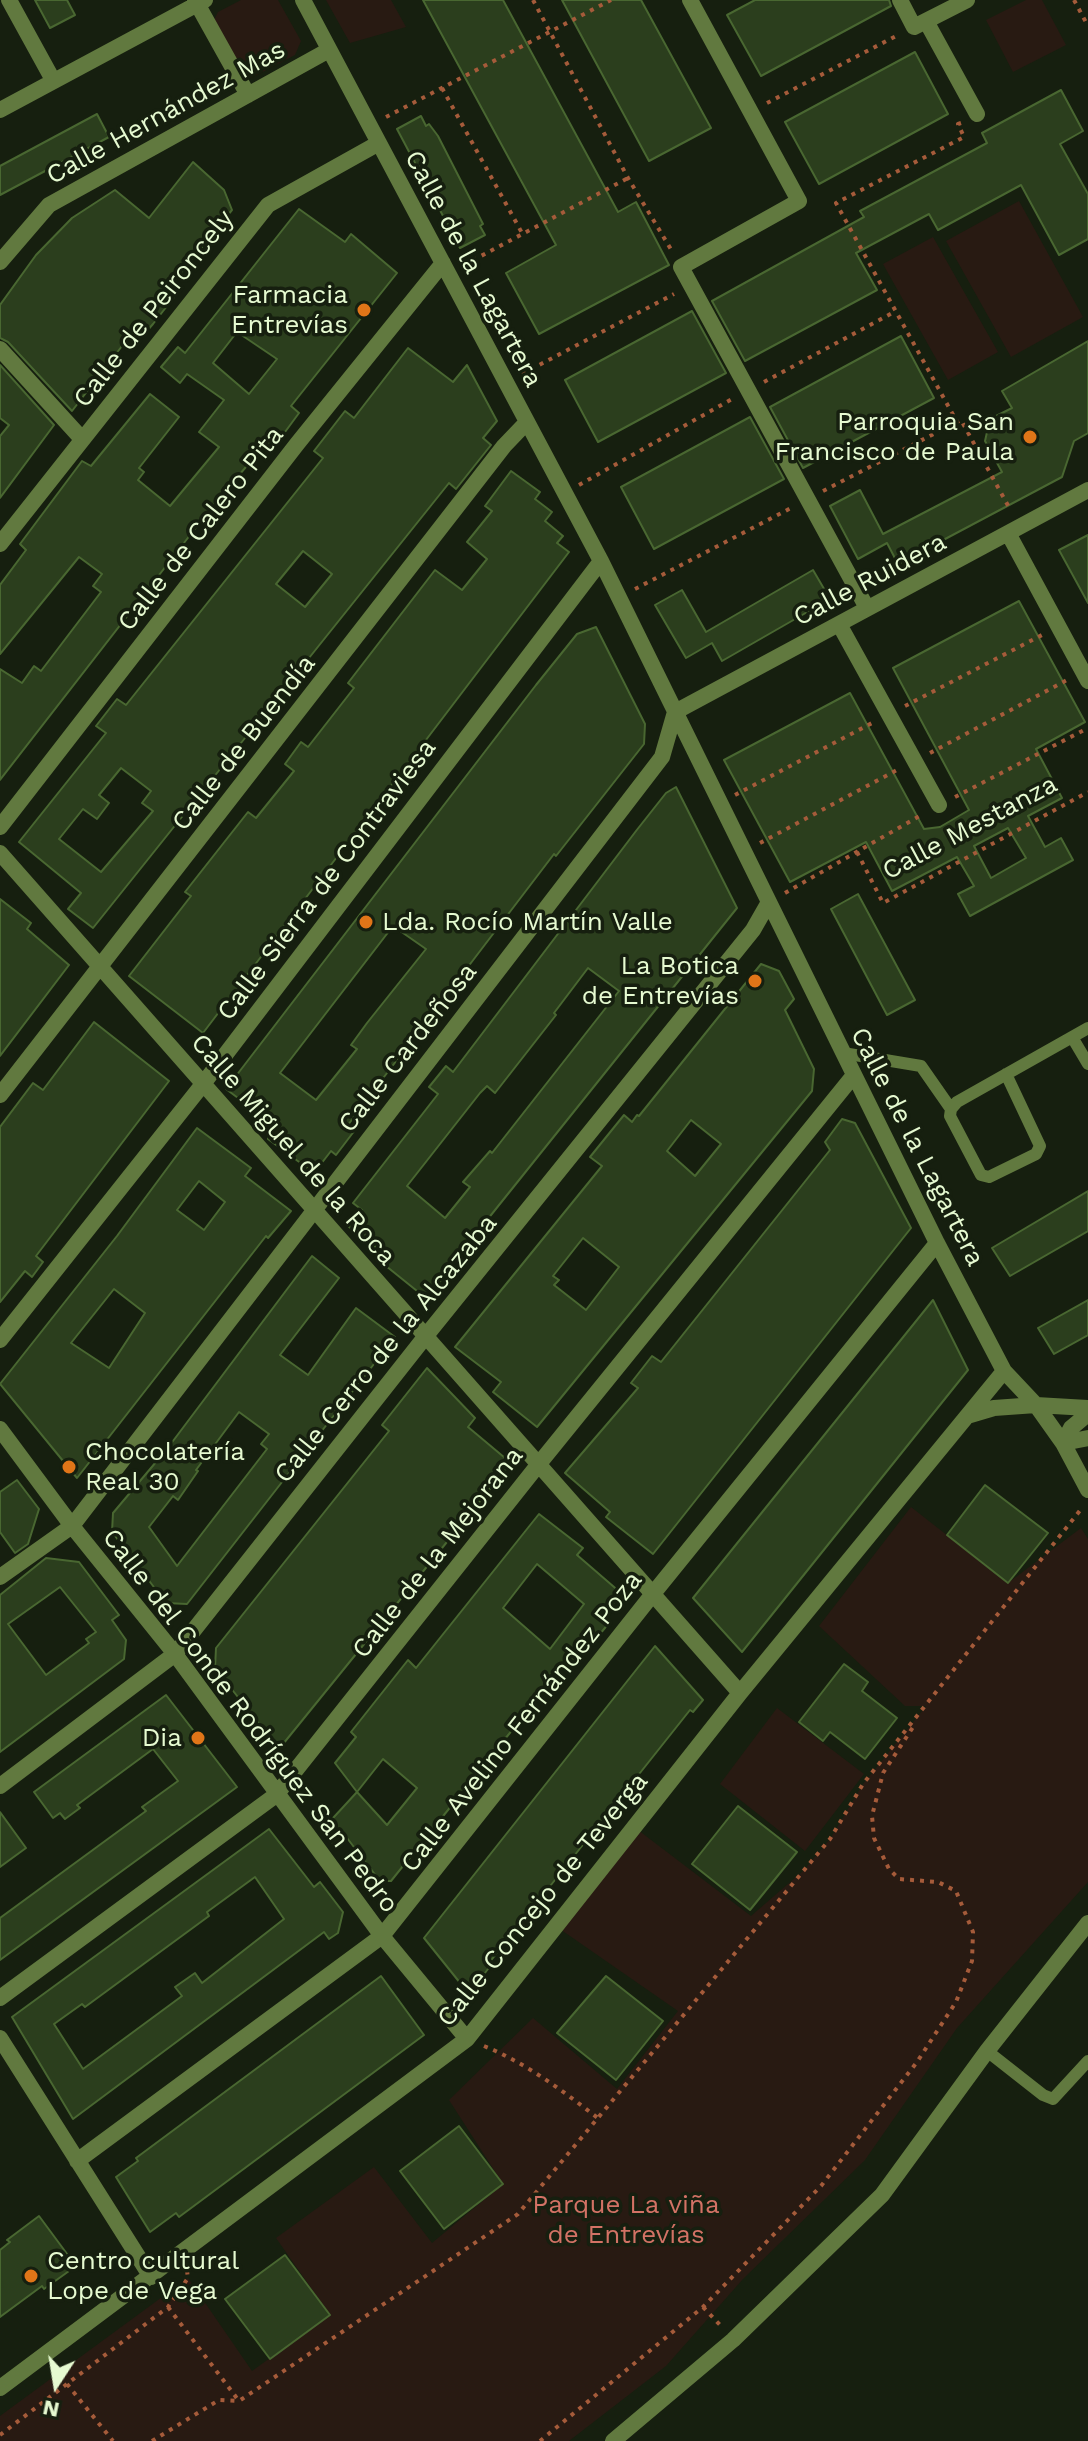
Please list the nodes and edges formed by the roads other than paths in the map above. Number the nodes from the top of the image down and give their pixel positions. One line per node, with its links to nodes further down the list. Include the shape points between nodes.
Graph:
1 (9, 0): 9 (street)
2 (303, 0): 8 (street, Calle de la Lagartera)
3 (690, 0): 23 (street, via 799,201 681,267)
4 (900, 0): 7 (street)
5 (967, 0): 7 (street)
6 (199, 1): 9 (street); 10 (street)
7 (920, 24): 12 (street)
8 (329, 50): 10 (street, Calle Hernández Mas); 13 (street, Calle de la Lagartera)
9 (53, 80): 11 (street)
10 (248, 95): 14 (street, Calle Hernández Mas, via 49,205)
11 (0, 110)
12 (977, 114)
13 (379, 143): 15 (street, Calle de la Lagartera); 18 (street, Calle de Peironcely, via 268,205)
14 (0, 262)
15 (445, 268): 17 (street, Calle de la Lagartera); 28 (street, Calle de Calero Pita, via 297,444)
16 (0, 349): 18 (street)
17 (527, 422): 22 (street, Calle de la Lagartera); 31 (street, Calle de Buendía)
18 (82, 439): 21 (street, Calle de Peironcely)
19 (1088, 490): 20 (street, Calle Ruidera)
20 (1014, 530): 23 (street, Calle Ruidera); 25 (street)
21 (0, 544)
22 (601, 561): 26 (street, Calle de la Lagartera); 38 (street, Calle Sierra de Contraviesa)
23 (867, 608): 24 (street, Calle Ruidera)
24 (839, 624): 26 (street, Calle Ruidera); 27 (street)
25 (1088, 681)
26 (675, 712): 30 (street, Calle de la Lagartera); 41 (street, Calle Cardeñosa, via 662,757)
27 (939, 805)
28 (0, 827)
29 (0, 853): 31 (street, Calle Miguel de la Roca)
30 (769, 902): 34 (street, Calle de la Lagartera); 43 (street, Calle Cerro de la Alcazaba, via 753,930)
31 (101, 968): 38 (street, Calle Miguel de la Roca); 39 (street, Calle de Buendía)
32 (1088, 1028): 33 (lane)
33 (1072, 1037): 35 (lane); 36 (lane)
34 (843, 1053): 37 (street, Calle de la Lagartera); 40 (lane, via 921,1066)
35 (1088, 1064)
36 (1006, 1074): 40 (lane); 40 (lane, via 1040,1146 1036,1154 989,1177 981,1175)
37 (854, 1075): 42 (street, Calle de la Lagartera); 53 (street, Calle de la Mejorana)
38 (203, 1084): 41 (street, Calle Miguel de la Roca); 44 (street, Calle Sierra de Contraviesa)
39 (0, 1095)
40 (951, 1109)
41 (314, 1210): 43 (street, Calle Miguel de la Roca); 55 (street, Calle Cardeñosa)
42 (937, 1243): 45 (street, Calle de la Lagartera); 57 (street, Calle Avelino Fernández Poza)
43 (425, 1337): 53 (street, Calle Miguel de la Roca); 58 (street, Calle Cerro de la Alcazaba)
44 (0, 1340)
45 (1004, 1371): 46 (street, Calle de la Lagartera); 49 (street, Calle Concejo de Teverga)
46 (1036, 1405): 47 (street); 49 (street); 52 (street, Calle de la Lagartera)
47 (1088, 1408)
48 (1088, 1414): 52 (street)
49 (966, 1416): 59 (street, Calle Concejo de Teverga)
50 (0, 1429): 55 (street, Calle del Conde Rodríguez San Pedro)
51 (1088, 1438): 52 (street)
52 (1063, 1443): 54 (street, Calle de la Lagartera)
53 (538, 1465): 57 (street, Calle Miguel de la Roca); 61 (street, Calle de la Mejorana)
54 (1088, 1490)
55 (72, 1526): 56 (street, Calle Cardeñosa); 58 (street, Calle del Conde Rodríguez San Pedro)
56 (0, 1577)
57 (652, 1595): 59 (street, Calle Miguel de la Roca); 63 (street, Calle Avelino Fernández Poza)
58 (175, 1654): 60 (street, Calle Cerro de la Alcazaba); 61 (street, Calle del Conde Rodríguez San Pedro)
59 (740, 1693): 66 (street, Calle Concejo de Teverga)
60 (0, 1786)
61 (276, 1795): 63 (street, Calle del Conde Rodríguez San Pedro); 64 (street, Calle de la Mejorana)
62 (1088, 1923): 67 (street)
63 (382, 1936): 66 (street, Calle del Conde Rodríguez San Pedro); 69 (street, Calle Avelino Fernández Poza)
64 (0, 1998)
65 (0, 2038): 69 (street)
66 (467, 2039): 70 (street, Calle Concejo de Teverga)
67 (987, 2051): 68 (lane, via 1053,2099); 72 (street, via 882,2195 733,2340)
68 (1088, 2061)
69 (77, 2161): 70 (street)
70 (151, 2277): 71 (street, Calle Concejo de Teverga)
71 (0, 2388)
72 (613, 2441)

